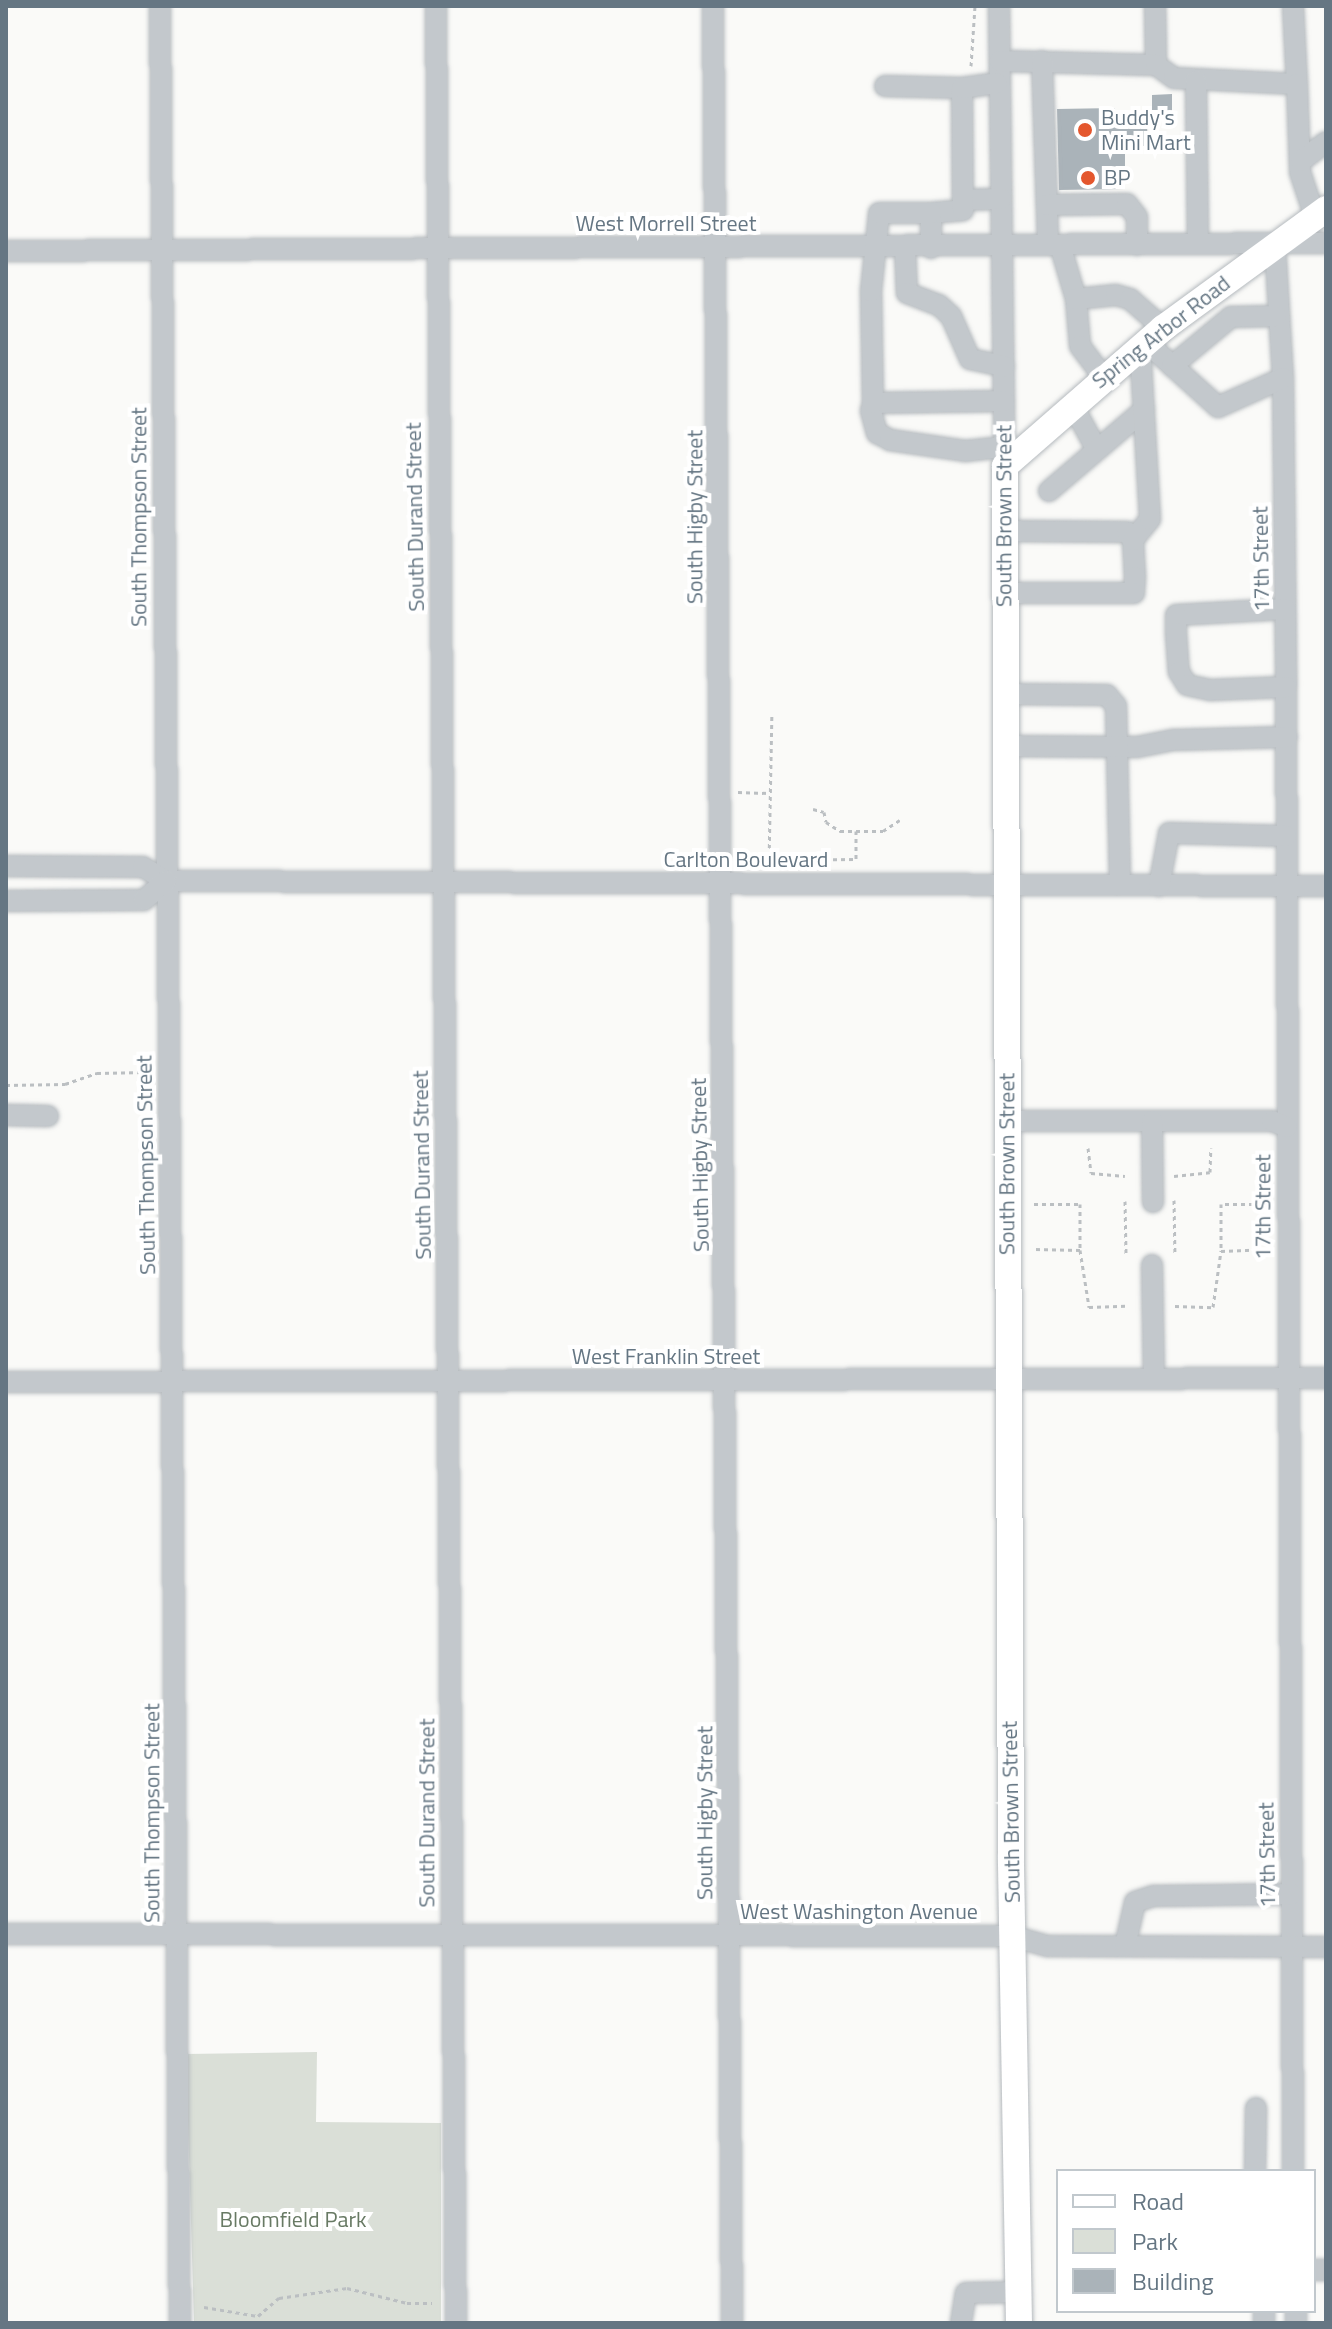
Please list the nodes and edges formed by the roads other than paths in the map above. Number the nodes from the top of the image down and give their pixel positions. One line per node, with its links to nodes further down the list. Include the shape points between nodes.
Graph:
1 (160, 6): 36 (street, South Thompson Street)
2 (436, 6): 34 (street, South Durand Street)
3 (713, 6): 29 (street, South Higby Street)
4 (999, 6): 7 (street, South Brown Street)
5 (1155, 6): 9 (street)
6 (1293, 6): 12 (street)
7 (1000, 61): 8 (street); 11 (street, South Brown Street)
8 (1042, 61): 9 (street); 21 (street)
9 (1156, 65): 10 (street, via 1174,78)
10 (1196, 81): 12 (street); 25 (street)
11 (997, 83): 14 (street); 15 (street, South Brown Street)
12 (1297, 84): 18 (street)
13 (885, 86): 14 (street)
14 (962, 88): 16 (street)
15 (999, 130): 16 (street); 19 (street, South Brown Street)
16 (962, 132): 20 (street)
17 (1326, 142): 18 (street)
18 (1301, 161): 23 (street)
19 (1001, 199): 20 (street); 33 (street, South Brown Street)
20 (963, 200): 22 (street, via 963,210)
21 (1047, 205): 27 (street); 28 (street, via 1127,204 1137,217)
22 (931, 213): 30 (street, via 879,213); 32 (street)
23 (1321, 213): 26 (main road, Spring Arbor Road)
24 (1326, 243): 26 (street, West Morrell Street)
25 (1198, 244): 26 (street, West Morrell Street); 28 (street, West Morrell Street)
26 (1275, 244): 40 (street, 17th Street); 41 (main road, Spring Arbor Road)
27 (1054, 245): 28 (street, West Morrell Street); 33 (street, West Morrell Street); 39 (street)
28 (1137, 245)
29 (717, 247): 30 (street, West Morrell Street); 34 (street, West Morrell Street); 67 (street, South Higby Street)
30 (872, 247): 31 (street, West Morrell Street); 38 (street)
31 (905, 248): 32 (street, West Morrell Street); 37 (street)
32 (931, 248): 33 (street, West Morrell Street)
33 (1002, 248): 42 (street, South Brown Street)
34 (437, 249): 36 (street, West Morrell Street); 66 (street, South Durand Street)
35 (6, 251): 36 (street, West Morrell Street)
36 (161, 251): 64 (street, South Thompson Street)
37 (906, 289): 38 (street); 42 (street, via 951,316 970,359)
38 (871, 291): 47 (street)
39 (1076, 299): 41 (street, via 1130,299); 44 (street, via 1080,346)
40 (1276, 316): 43 (street, via 1231,317); 45 (street, 17th Street)
41 (1150, 339): 43 (street); 44 (main road, Spring Arbor Road); 49 (street)
42 (1004, 366): 46 (street, South Brown Street)
43 (1172, 366): 45 (street, via 1218,407)
44 (1104, 378): 48 (main road, Spring Arbor Road)
45 (1283, 378): 56 (street, 17th Street)
46 (1004, 401): 47 (street); 51 (street, South Brown Street)
47 (873, 403): 51 (street, via 872,426 890,440)
48 (1072, 404): 50 (street); 51 (main road, Spring Arbor Road)
49 (1144, 410): 50 (street); 54 (street, via 1150,519)
50 (1097, 450): 52 (street)
51 (1004, 456): 53 (main road, South Brown Street)
52 (1049, 491)
53 (1005, 531): 54 (street, via 1108,528 1127,532); 55 (main road, South Brown Street)
54 (1133, 540): 55 (street, via 1134,593)
55 (1005, 593): 58 (main road, South Brown Street)
56 (1285, 609): 57 (street, 17th Street); 57 (street, via 1176,615 1179,672 1187,685 1210,690)
57 (1286, 687): 59 (street, 17th Street)
58 (1005, 694): 60 (main road, South Brown Street); 61 (street, via 1107,695 1119,717)
59 (1287, 737): 61 (street); 62 (street, 17th Street)
60 (1004, 746): 61 (street); 65 (main road, South Brown Street)
61 (1118, 747): 68 (street)
62 (1286, 836): 69 (street, via 1169,833); 71 (street, 17th Street)
63 (6, 866): 64 (street, Carlton Boulevard, via 143,867)
64 (166, 881): 66 (street, Carlton Boulevard); 72 (street, via 144,900); 84 (street, South Thompson Street)
65 (1006, 883): 67 (street, Carlton Boulevard); 68 (street, Carlton Boulevard); 75 (main road, South Brown Street)
66 (443, 884): 67 (street, Carlton Boulevard); 86 (street, South Durand Street)
67 (721, 885): 87 (street, South Higby Street)
68 (1120, 885): 69 (street, Carlton Boulevard)
69 (1159, 886): 71 (street, Carlton Boulevard)
70 (1326, 886): 71 (street, Carlton Boulevard)
71 (1286, 887): 77 (street, 17th Street)
72 (6, 901)
73 (6, 1115): 74 (street)
74 (48, 1116)
75 (1007, 1121): 76 (street); 80 (main road, South Brown Street)
76 (1152, 1121): 77 (street, via 1272,1121); 78 (street)
77 (1287, 1127): 82 (street, 17th Street)
78 (1153, 1202)
79 (1152, 1265): 81 (street)
80 (1008, 1377): 81 (street, West Franklin Street); 87 (street, West Franklin Street); 93 (main road, South Brown Street)
81 (1154, 1377): 82 (street, West Franklin Street)
82 (1287, 1378): 83 (street, West Franklin Street); 88 (street, 17th Street)
83 (1326, 1378)
84 (173, 1380): 85 (street, West Franklin Street); 86 (street, West Franklin Street); 91 (street, South Thompson Street)
85 (6, 1382)
86 (448, 1382): 87 (street, West Franklin Street); 92 (street, South Durand Street)
87 (726, 1382): 90 (street, South Higby Street)
88 (1292, 1894): 94 (street, via 1154,1896 1135,1902); 95 (street, 17th Street)
89 (6, 1934): 91 (street, West Washington Avenue)
90 (730, 1935): 92 (street, West Washington Avenue); 93 (street, West Washington Avenue); 103 (street, South Higby Street)
91 (177, 1936): 92 (street, West Washington Avenue); 101 (street, South Thompson Street)
92 (452, 1936): 102 (street, South Durand Street)
93 (1012, 1936): 94 (street, West Washington Avenue, via 1048,1946); 100 (main road, South Brown Street)
94 (1125, 1946): 95 (street, West Washington Avenue)
95 (1292, 1947): 96 (street, West Washington Avenue); 99 (street, 17th Street)
96 (1326, 1947)
97 (1256, 2108): 98 (street)
98 (1255, 2169)
99 (1293, 2169)
100 (1019, 2292): 104 (street, via 966,2293); 105 (main road, South Brown Street)
101 (180, 2323)
102 (456, 2323)
103 (732, 2323)
104 (961, 2323)
105 (1019, 2323)

